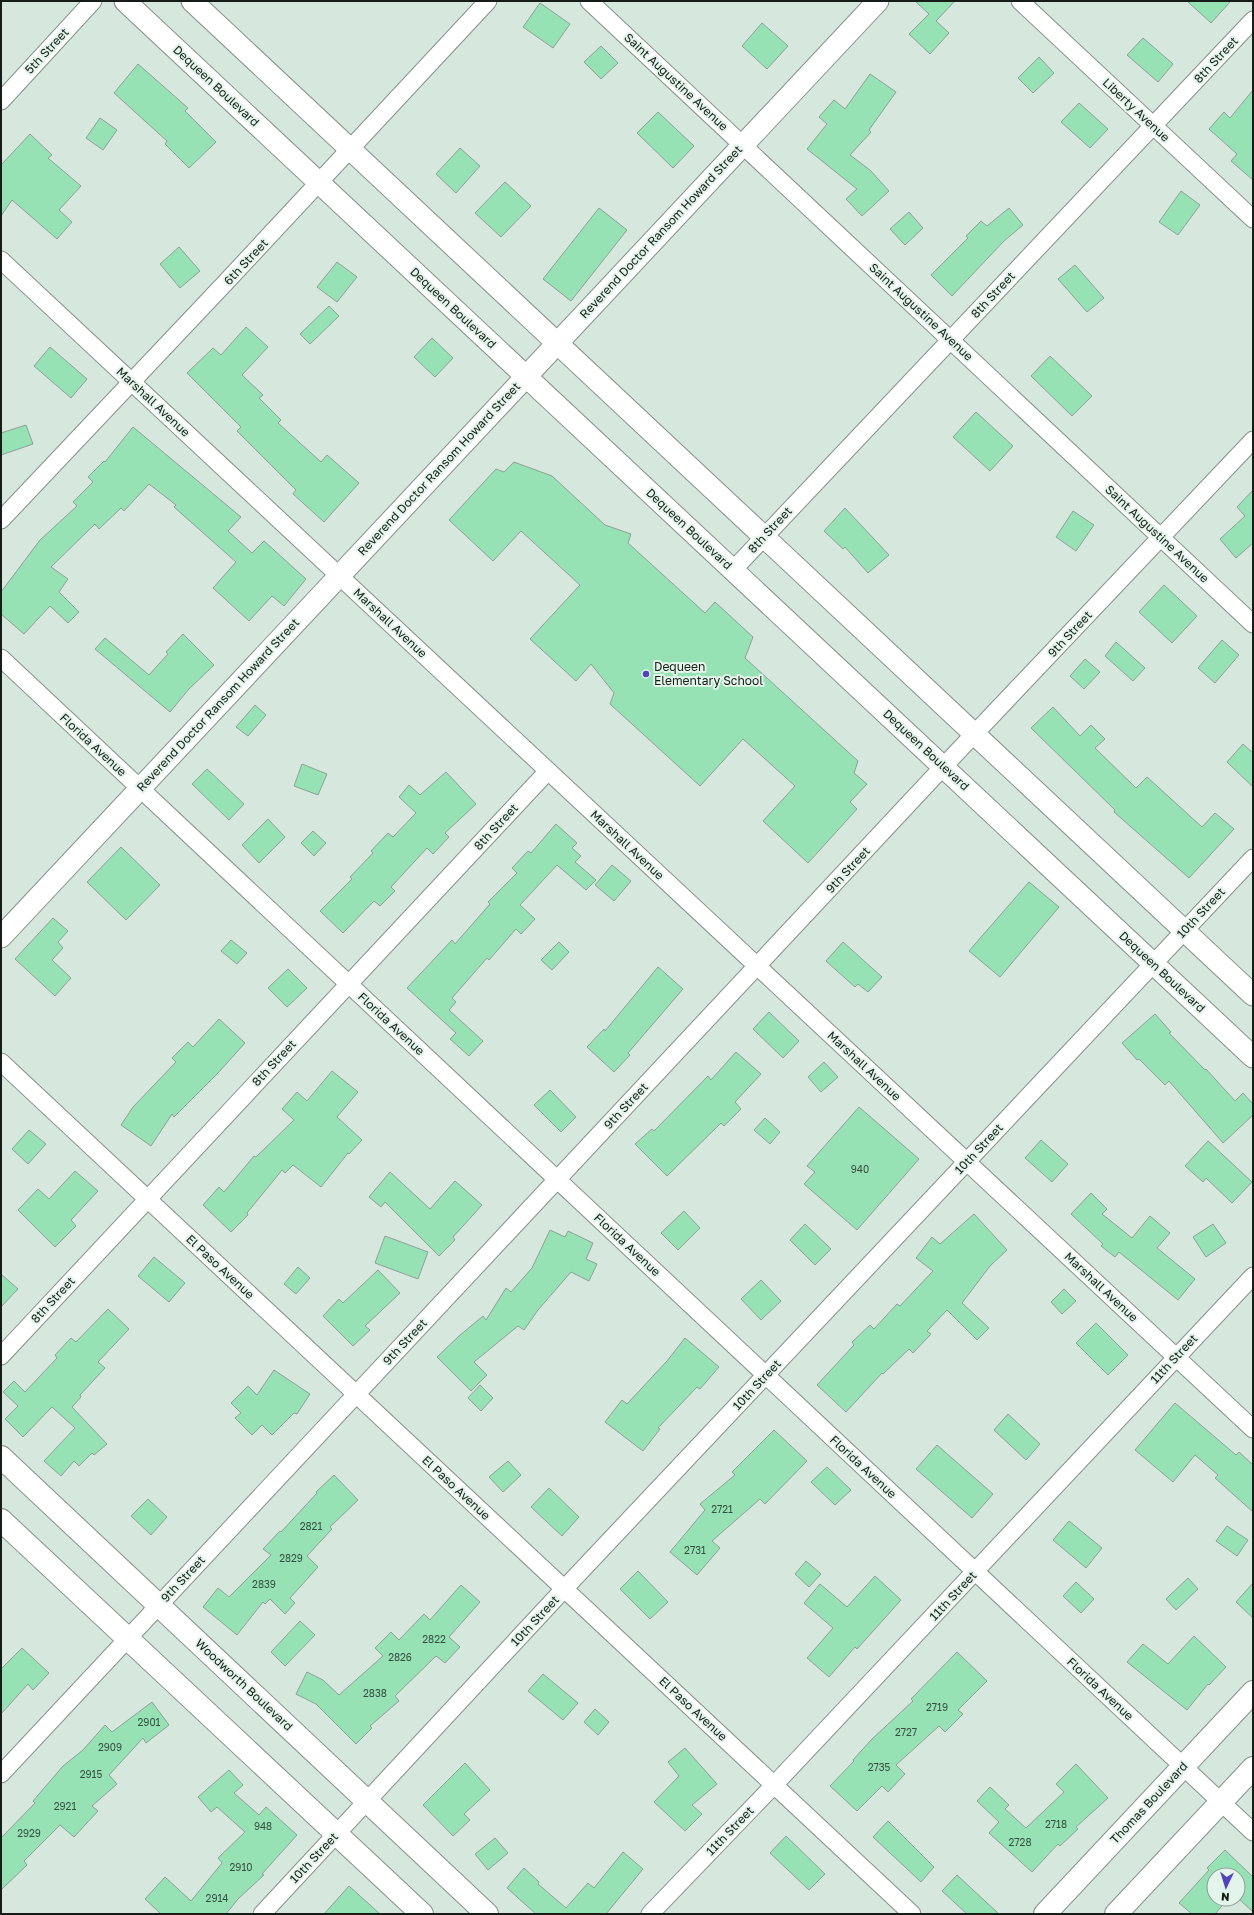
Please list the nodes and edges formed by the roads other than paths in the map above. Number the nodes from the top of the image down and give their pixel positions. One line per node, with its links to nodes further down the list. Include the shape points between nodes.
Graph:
1 (93, 1): 9 (street, 5th Street)
2 (125, 1): 13 (street, Dequeen Boulevard)
3 (192, 1): 12 (street)
4 (488, 1): 12 (street, 6th Street)
5 (589, 1): 11 (street, Saint Augustine Avenue)
6 (878, 1): 11 (street, Reverend Doctor Ransom Howard Street)
7 (1020, 1): 10 (street, Liberty Avenue)
8 (1253, 20): 10 (street, 8th Street)
9 (1, 101)
10 (1153, 126): 14 (street, Liberty Avenue); 16 (street, 8th Street)
11 (743, 145): 16 (street, Saint Augustine Avenue); 17 (street, Reverend Doctor Ransom Howard Street)
12 (350, 149): 13 (street, 6th Street); 17 (street)
13 (319, 183): 18 (street, Dequeen Boulevard); 19 (street, 6th Street)
14 (1253, 219)
15 (1, 260): 19 (street, Marshall Avenue)
16 (950, 340): 22 (street, 8th Street); 23 (street, Saint Augustine Avenue)
17 (557, 343): 18 (street, Reverend Doctor Ransom Howard Street); 22 (street)
18 (526, 376): 24 (street, Dequeen Boulevard); 25 (street, Reverend Doctor Ransom Howard Street)
19 (131, 382): 21 (street, 6th Street); 25 (street, Marshall Avenue)
20 (1253, 440): 23 (street, 9th Street)
21 (1, 520)
22 (764, 536): 24 (street, 8th Street); 28 (street)
23 (1161, 537): 26 (street, Saint Augustine Avenue); 28 (street, 9th Street)
24 (733, 570): 29 (street, Dequeen Boulevard)
25 (339, 576): 30 (street, Marshall Avenue); 31 (street, Reverend Doctor Ransom Howard Street)
26 (1253, 624)
27 (1, 658): 31 (street, Florida Avenue)
28 (975, 734): 29 (street, 9th Street); 33 (street)
29 (944, 767): 35 (street, Dequeen Boulevard); 36 (street, 9th Street)
30 (548, 771): 36 (street, Marshall Avenue); 37 (street, 8th Street)
31 (140, 788): 34 (street, Reverend Doctor Ransom Howard Street); 37 (street, Florida Avenue)
32 (1253, 858): 33 (street, 10th Street)
33 (1185, 931): 35 (street, 10th Street); 38 (street)
34 (1, 937)
35 (1153, 963): 39 (street, Dequeen Boulevard); 41 (street, 10th Street)
36 (757, 966): 41 (street, Marshall Avenue); 42 (street, 9th Street)
37 (348, 984): 42 (street, Florida Avenue); 43 (street, 8th Street)
38 (1253, 995)
39 (1253, 1057)
40 (1, 1062): 43 (street, El Paso Avenue)
41 (966, 1162): 46 (street, Marshall Avenue); 47 (street, 10th Street)
42 (557, 1180): 47 (street, Florida Avenue); 48 (street, 9th Street)
43 (147, 1199): 45 (street, 8th Street); 48 (street, El Paso Avenue)
44 (1253, 1276): 46 (street, 11th Street)
45 (1, 1356)
46 (1176, 1357): 49 (street, Marshall Avenue); 52 (street, 11th Street)
47 (766, 1375): 52 (street, Florida Avenue); 53 (street, 10th Street)
48 (356, 1394): 53 (street, El Paso Avenue); 54 (street, 9th Street)
49 (1253, 1429)
50 (1, 1457): 54 (main road, Woodworth Boulevard)
51 (1, 1520): 55 (main road)
52 (975, 1572): 57 (street, Florida Avenue); 60 (street, 11th Street)
53 (564, 1589): 60 (street, El Paso Avenue); 61 (street, 10th Street)
54 (159, 1605): 55 (street, 9th Street); 61 (main road, Woodworth Boulevard)
55 (127, 1639): 59 (street, 9th Street); 64 (main road)
56 (1253, 1692): 57 (main road, Thomas Boulevard)
57 (1183, 1767): 62 (street, Florida Avenue); 70 (main road, Thomas Boulevard)
58 (1253, 1768): 62 (main road)
59 (1, 1774)
60 (774, 1785): 68 (street, 11th Street); 69 (street, El Paso Avenue)
61 (366, 1800): 64 (street, 10th Street); 67 (main road, Woodworth Boulevard)
62 (1221, 1802): 63 (street, Florida Avenue); 71 (main road)
63 (1253, 1832)
64 (337, 1834): 65 (street, 10th Street); 66 (main road)
65 (262, 1914)
66 (422, 1914)
67 (487, 1914)
68 (650, 1914)
69 (912, 1914)
70 (1046, 1914)
71 (1116, 1914)

